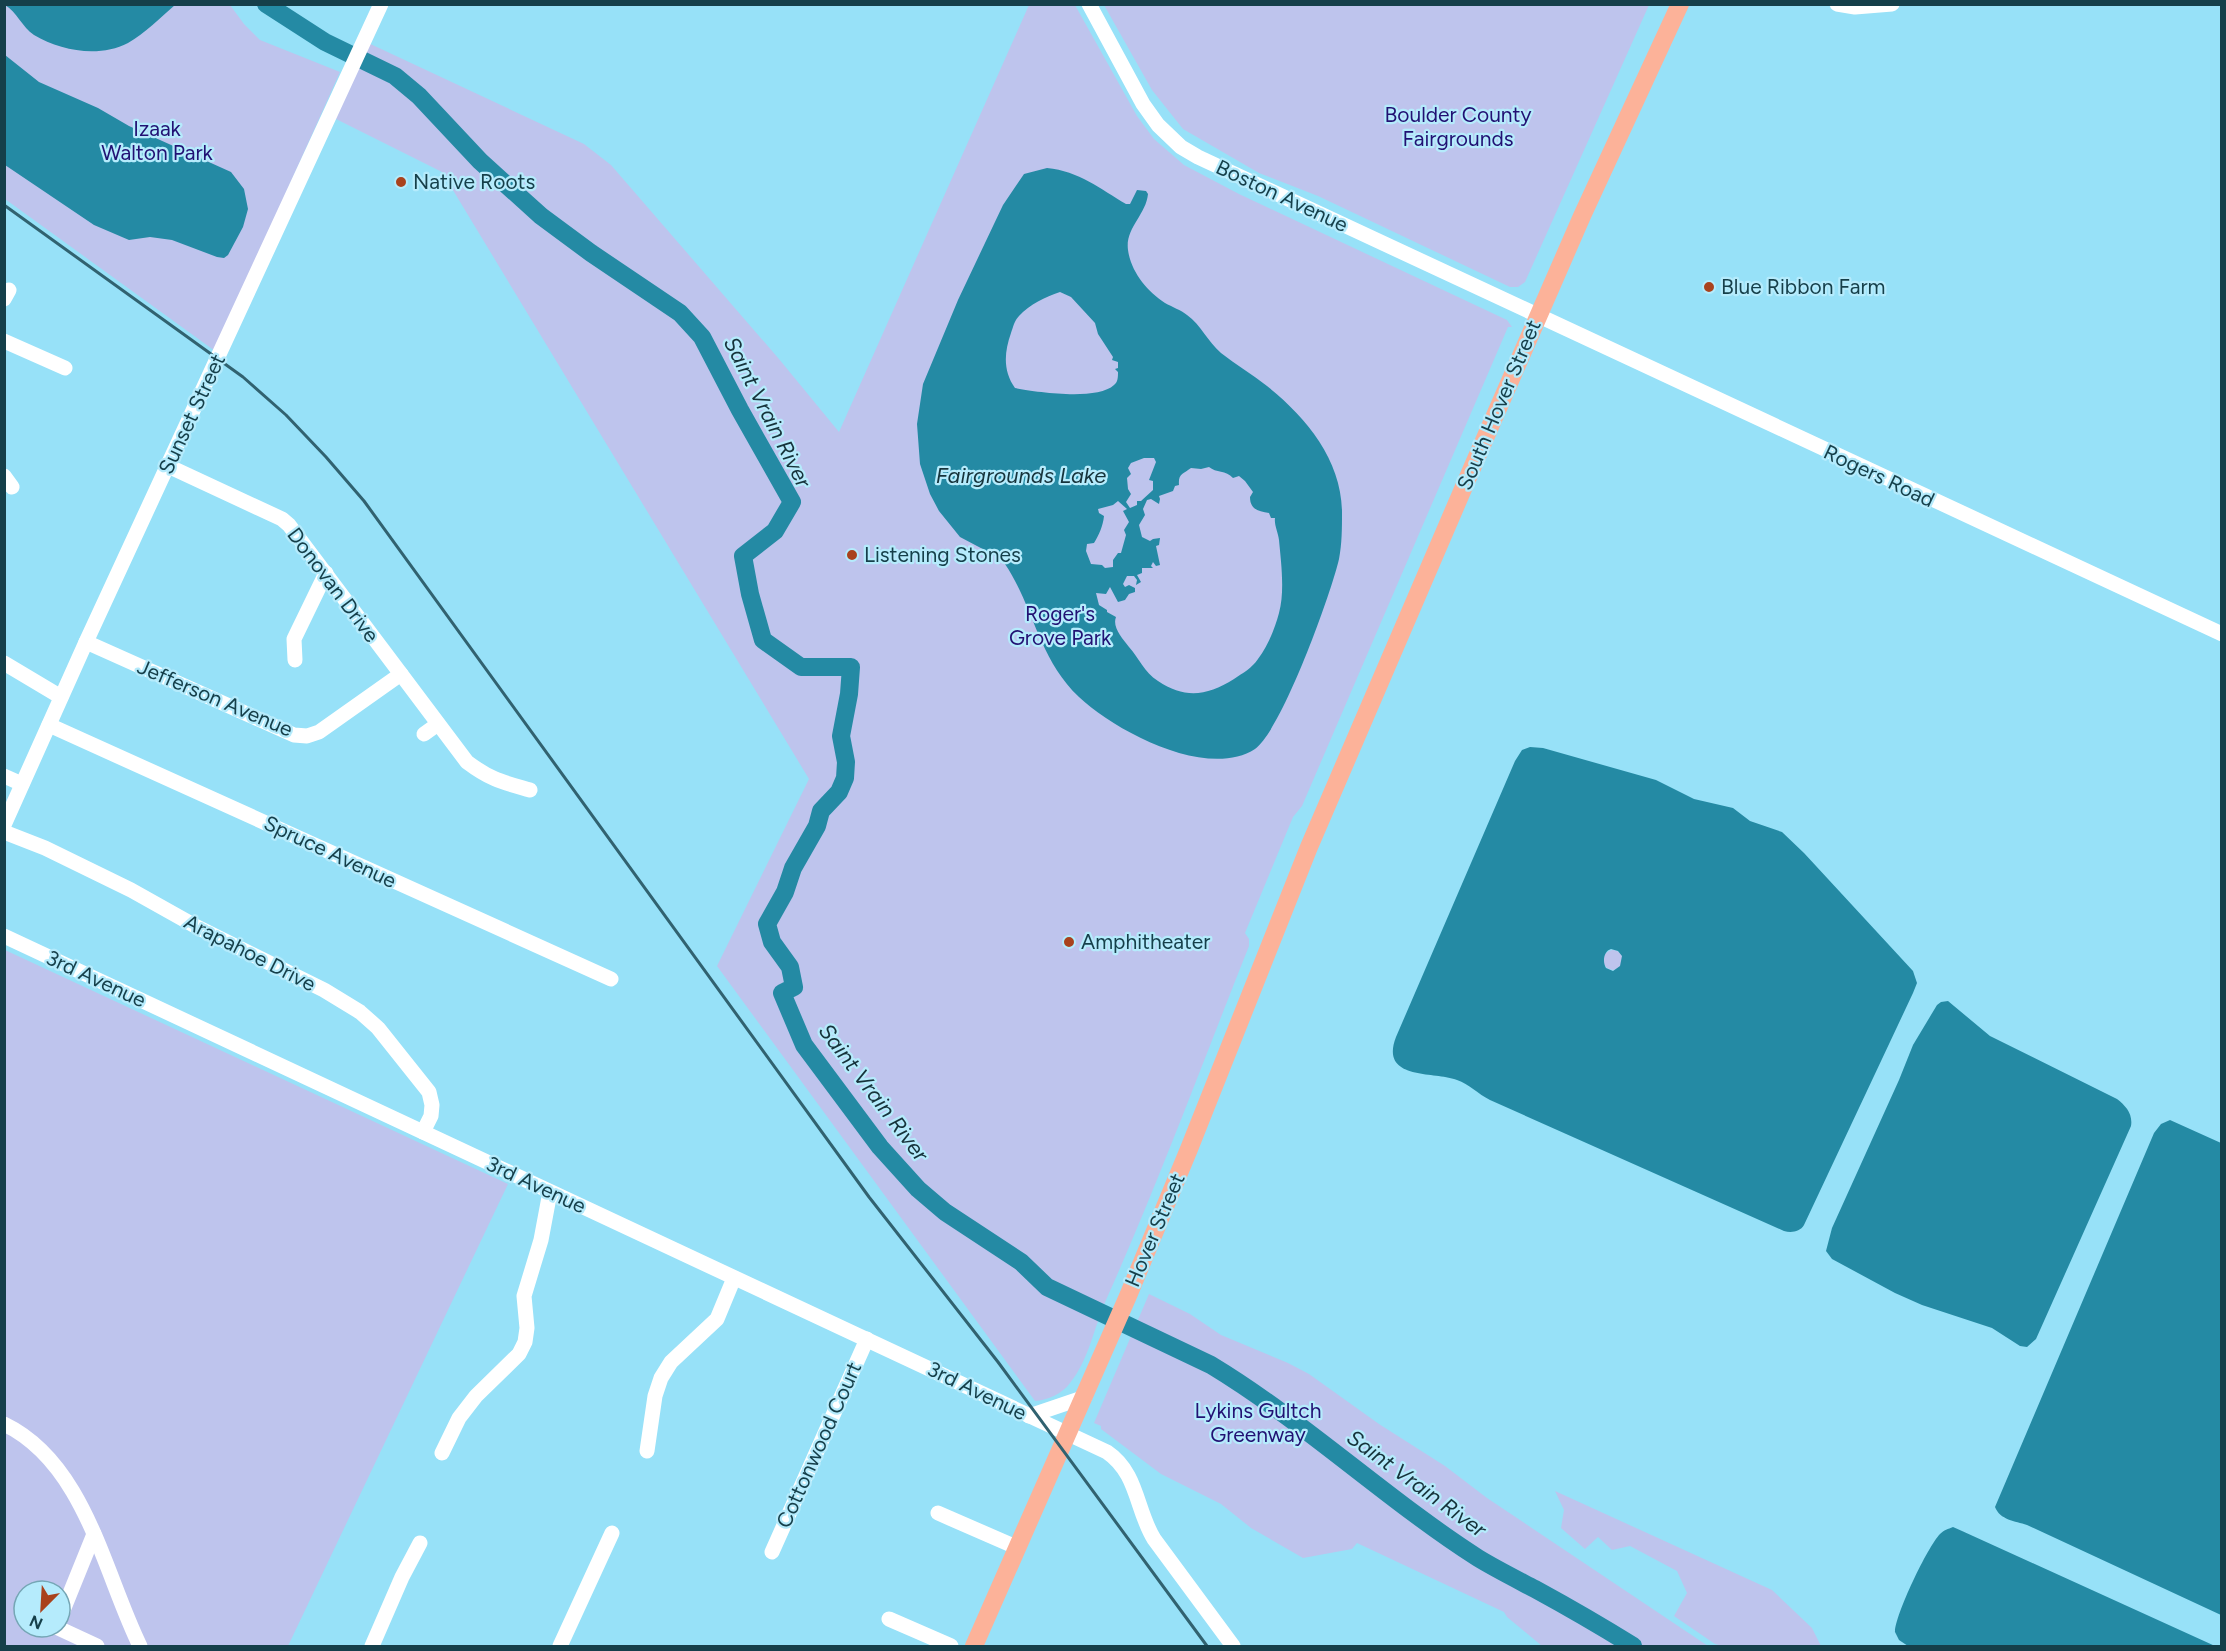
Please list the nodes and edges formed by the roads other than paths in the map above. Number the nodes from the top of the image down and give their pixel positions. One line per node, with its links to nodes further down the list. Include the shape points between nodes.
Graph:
1 (381, 4): 9 (street, Sunset Street)
2 (1089, 4): 6 (street, Boston Avenue, via 1143,104 1181,147)
3 (1680, 4): 6 (main road, South Hover Street)
4 (1837, 4): 5 (street)
5 (1892, 4)
6 (1538, 316): 11 (street, Rogers Road); 23 (main road, South Hover Street)
7 (4, 341): 8 (street)
8 (65, 368)
9 (168, 466): 10 (street, Donovan Drive, via 282,519); 12 (street, Sunset Street)
10 (326, 573): 13 (street, via 294,639); 15 (street, Donovan Drive)
11 (2222, 634)
12 (86, 642): 15 (street, Jefferson Avenue, via 294,735 319,732); 16 (street, Sunset Street)
13 (295, 660)
14 (4, 663): 16 (street)
15 (401, 674): 17 (street, Donovan Drive)
16 (61, 696): 18 (street, Sunset Street)
17 (438, 724): 19 (street); 22 (street, Donovan Drive, via 467,762 481,773)
18 (49, 725): 21 (street, Sunset Street); 27 (street, Spruce Avenue)
19 (424, 734)
20 (4, 776): 21 (street)
21 (22, 784): 24 (street, Sunset Street)
22 (530, 790)
23 (1326, 809): 32 (main road, Hover Street)
24 (4, 825)
25 (4, 832): 28 (street, Arapahoe Drive, via 131,890 360,1012 378,1028 429,1092 431,1116)
26 (4, 936): 28 (street, 3rd Avenue)
27 (611, 979)
28 (423, 1132): 29 (street, 3rd Avenue)
29 (550, 1192): 30 (street, 3rd Avenue); 37 (street, via 524,1296 525,1342 519,1354 459,1418)
30 (735, 1278): 31 (street, 3rd Avenue); 36 (street, via 717,1319 671,1362 661,1378)
31 (867, 1339): 33 (street, 3rd Avenue); 43 (street, Cottonwood Court)
32 (1085, 1396): 33 (street); 35 (main road, Hover Street)
33 (1029, 1416): 35 (street, 3rd Avenue)
34 (4, 1424): 40 (street, via 29,1439 64,1478)
35 (1068, 1435): 42 (main road, Hover Street); 53 (street, 3rd Avenue, via 1107,1452 1125,1469 1150,1533)
36 (647, 1451)
37 (442, 1453)
38 (938, 1513): 42 (street)
39 (612, 1533): 50 (street)
40 (94, 1534): 44 (street); 47 (street)
41 (420, 1543): 49 (street)
42 (1018, 1548): 52 (main road, Hover Street)
43 (772, 1552)
44 (72, 1588)
45 (889, 1619): 51 (street)
46 (72, 1635): 48 (street)
47 (134, 1642)
48 (98, 1647)
49 (372, 1647)
50 (560, 1647)
51 (951, 1647)
52 (974, 1647)
53 (1233, 1647)

